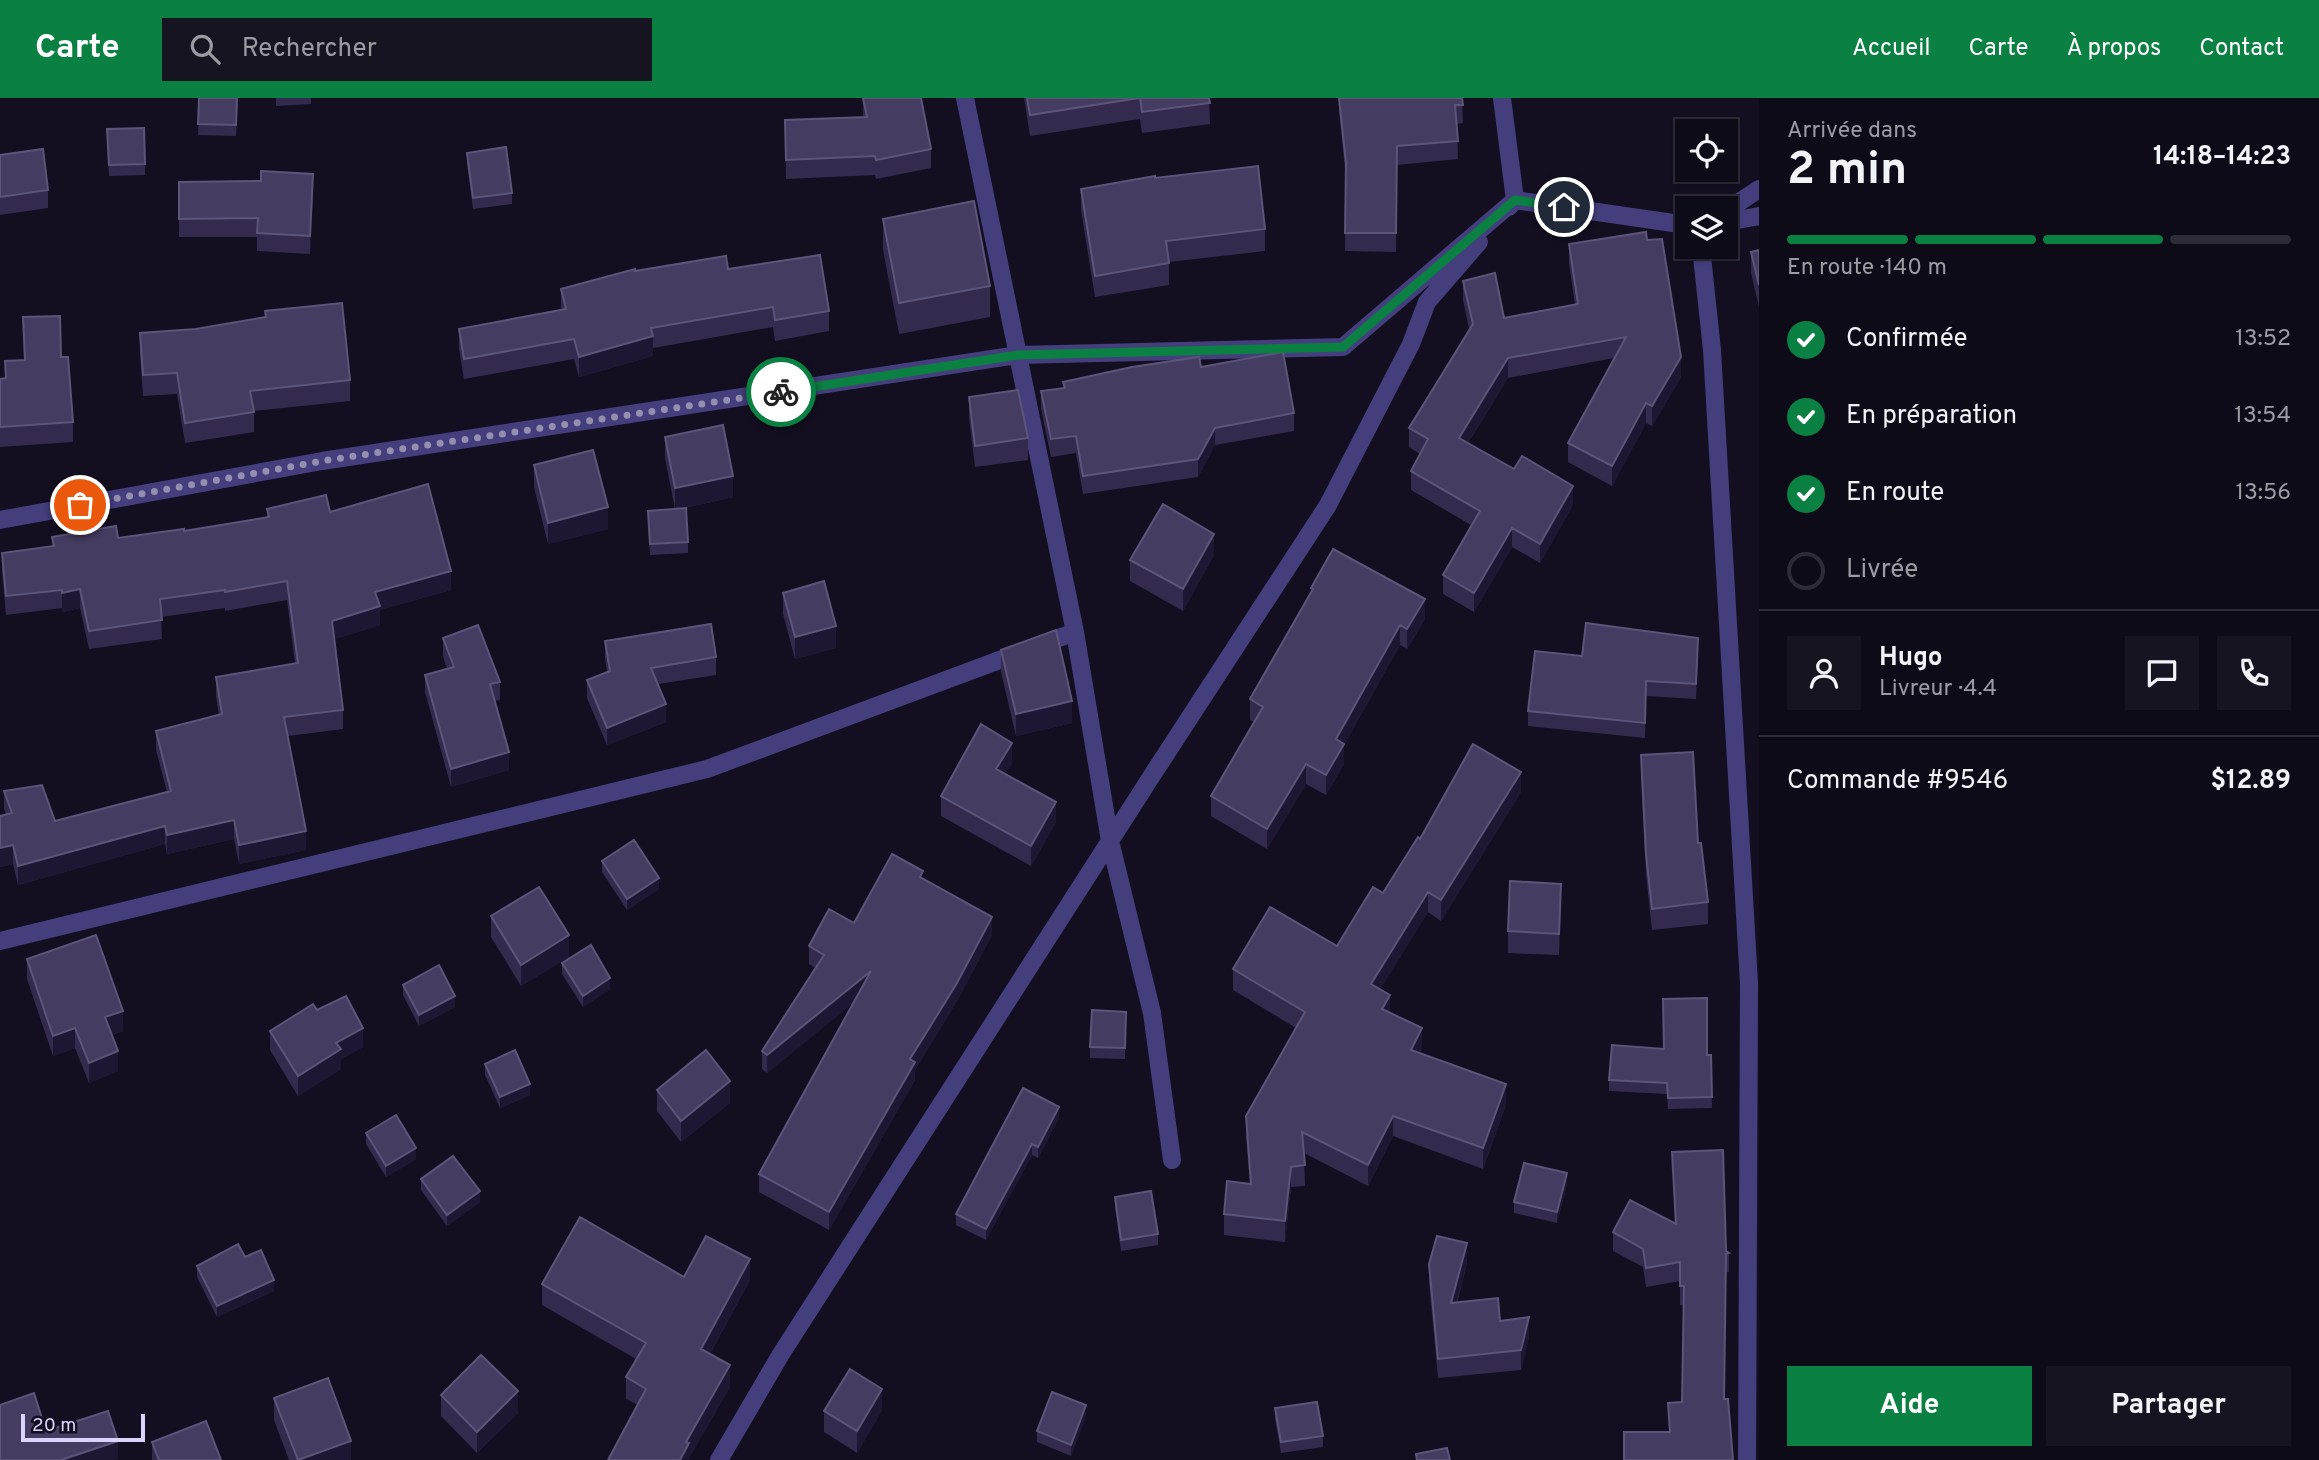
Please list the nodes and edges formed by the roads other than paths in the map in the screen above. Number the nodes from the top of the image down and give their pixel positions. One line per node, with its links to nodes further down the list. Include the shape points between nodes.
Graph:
1 (965, 98): 10 (street)
2 (1502, 98): 4 (street)
3 (1759, 189): 5 (street)
4 (1515, 200): 8 (street); 10 (street, via 1343,347); 13 (street, via 1427,303 1411,344 1328,505)
5 (1738, 203)
6 (1759, 216): 7 (street)
7 (1738, 220)
8 (1675, 223)
9 (1702, 259): 17 (street, via 1712,350 1749,983)
10 (1018, 355): 11 (street, via 322,461); 12 (street)
11 (0, 520)
12 (1075, 632): 13 (street); 14 (street, via 707,769)
13 (1110, 841): 15 (street, via 1152,1013); 16 (street, via 781,1354)
14 (0, 941)
15 (1172, 1160)
16 (719, 1460)
17 (1747, 1460)

